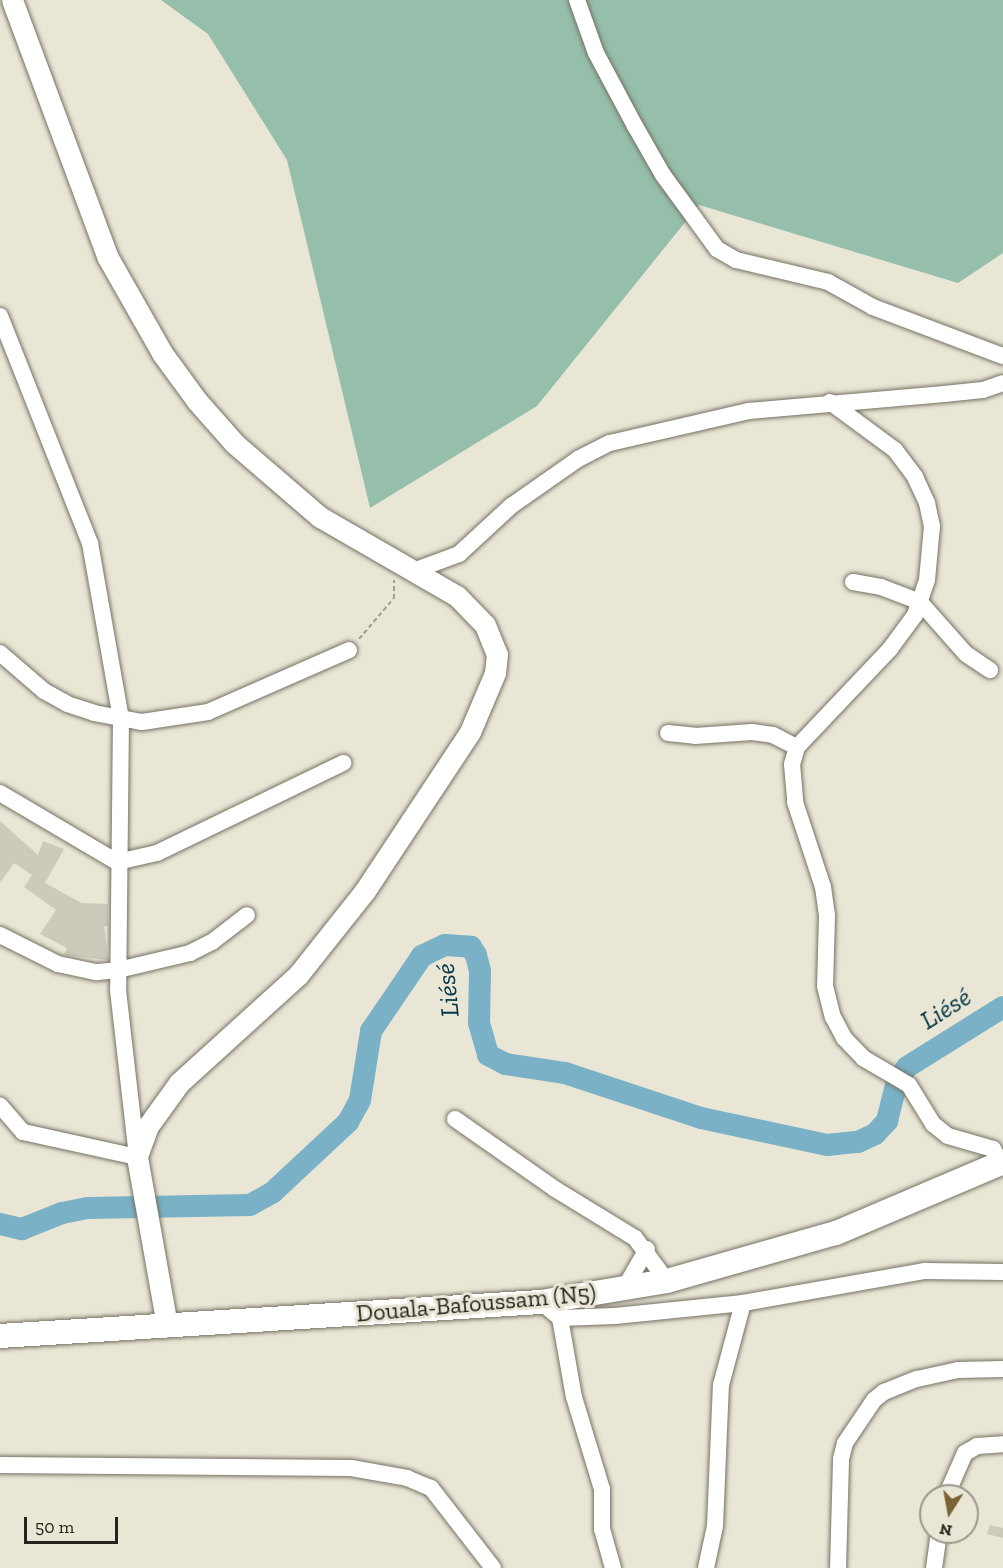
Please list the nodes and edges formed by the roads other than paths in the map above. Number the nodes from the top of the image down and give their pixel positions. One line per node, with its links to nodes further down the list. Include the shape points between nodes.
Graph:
1 (12, 0): 7 (main road, via 107,256 162,353 205,410 273,479 335,527)
2 (577, 0): 4 (street, via 596,53 641,136 663,175 717,249 736,260 828,282 873,307)
3 (0, 316): 13 (street, via 90,543)
4 (1003, 356)
5 (1003, 382): 6 (street, via 963,392)
6 (830, 402): 7 (street, via 748,411 610,443 578,459 511,506 459,554); 9 (street, via 896,450 927,503 931,550)
7 (416, 570): 24 (main road, via 458,596 495,640 495,673 483,707 371,882 333,933 260,1012 179,1083 148,1126)
8 (853, 582): 9 (street, via 881,587)
9 (920, 602): 12 (street, via 966,654); 15 (street, via 903,634)
10 (349, 650): 13 (street, via 208,712 164,720)
11 (0, 653): 13 (street, via 44,691 85,710)
12 (990, 670)
13 (121, 718): 18 (street)
14 (668, 733): 15 (street, via 695,736 752,732 772,735)
15 (797, 747): 25 (street, via 790,781 823,886 827,916 825,986 832,1017 857,1051 909,1085 933,1124 948,1136 993,1149)
16 (343, 763): 18 (street, via 157,854)
17 (0, 793): 18 (street)
18 (117, 862): 21 (street)
19 (247, 915): 21 (street, via 212,942 190,953)
20 (0, 935): 21 (street, via 58,964 97,972)
21 (118, 970): 24 (street, via 121,1034)
22 (0, 1106): 24 (street, via 23,1132)
23 (455, 1119): 26 (street, via 555,1190 616,1224)
24 (136, 1157): 33 (main road)
25 (1002, 1162): 28 (highway, Douala-Bafoussam (N5), via 836,1233)
26 (647, 1250): 28 (street); 29 (street)
27 (1003, 1272): 31 (street, via 925,1271)
28 (667, 1281): 29 (highway, Douala-Bafoussam (N5))
29 (624, 1289): 30 (highway, Douala-Bafoussam (N5))
30 (541, 1302): 32 (street); 33 (highway, Douala-Bafoussam (N5))
31 (743, 1303): 32 (street, via 660,1313); 42 (street, via 721,1384 715,1526)
32 (560, 1317): 41 (street, via 586,1447 601,1481 602,1529)
33 (167, 1326): 34 (highway, Douala-Bafoussam (N5))
34 (0, 1335)
35 (1003, 1369): 43 (street, via 958,1370 917,1379 874,1400 844,1443)
36 (1003, 1444): 38 (street, via 977,1446 965,1453)
37 (0, 1465): 40 (street, via 318,1467 407,1478 431,1488)
38 (951, 1484)
39 (937, 1544): 44 (street)
40 (494, 1568)
41 (613, 1568)
42 (706, 1568)
43 (838, 1568)
44 (934, 1568)

